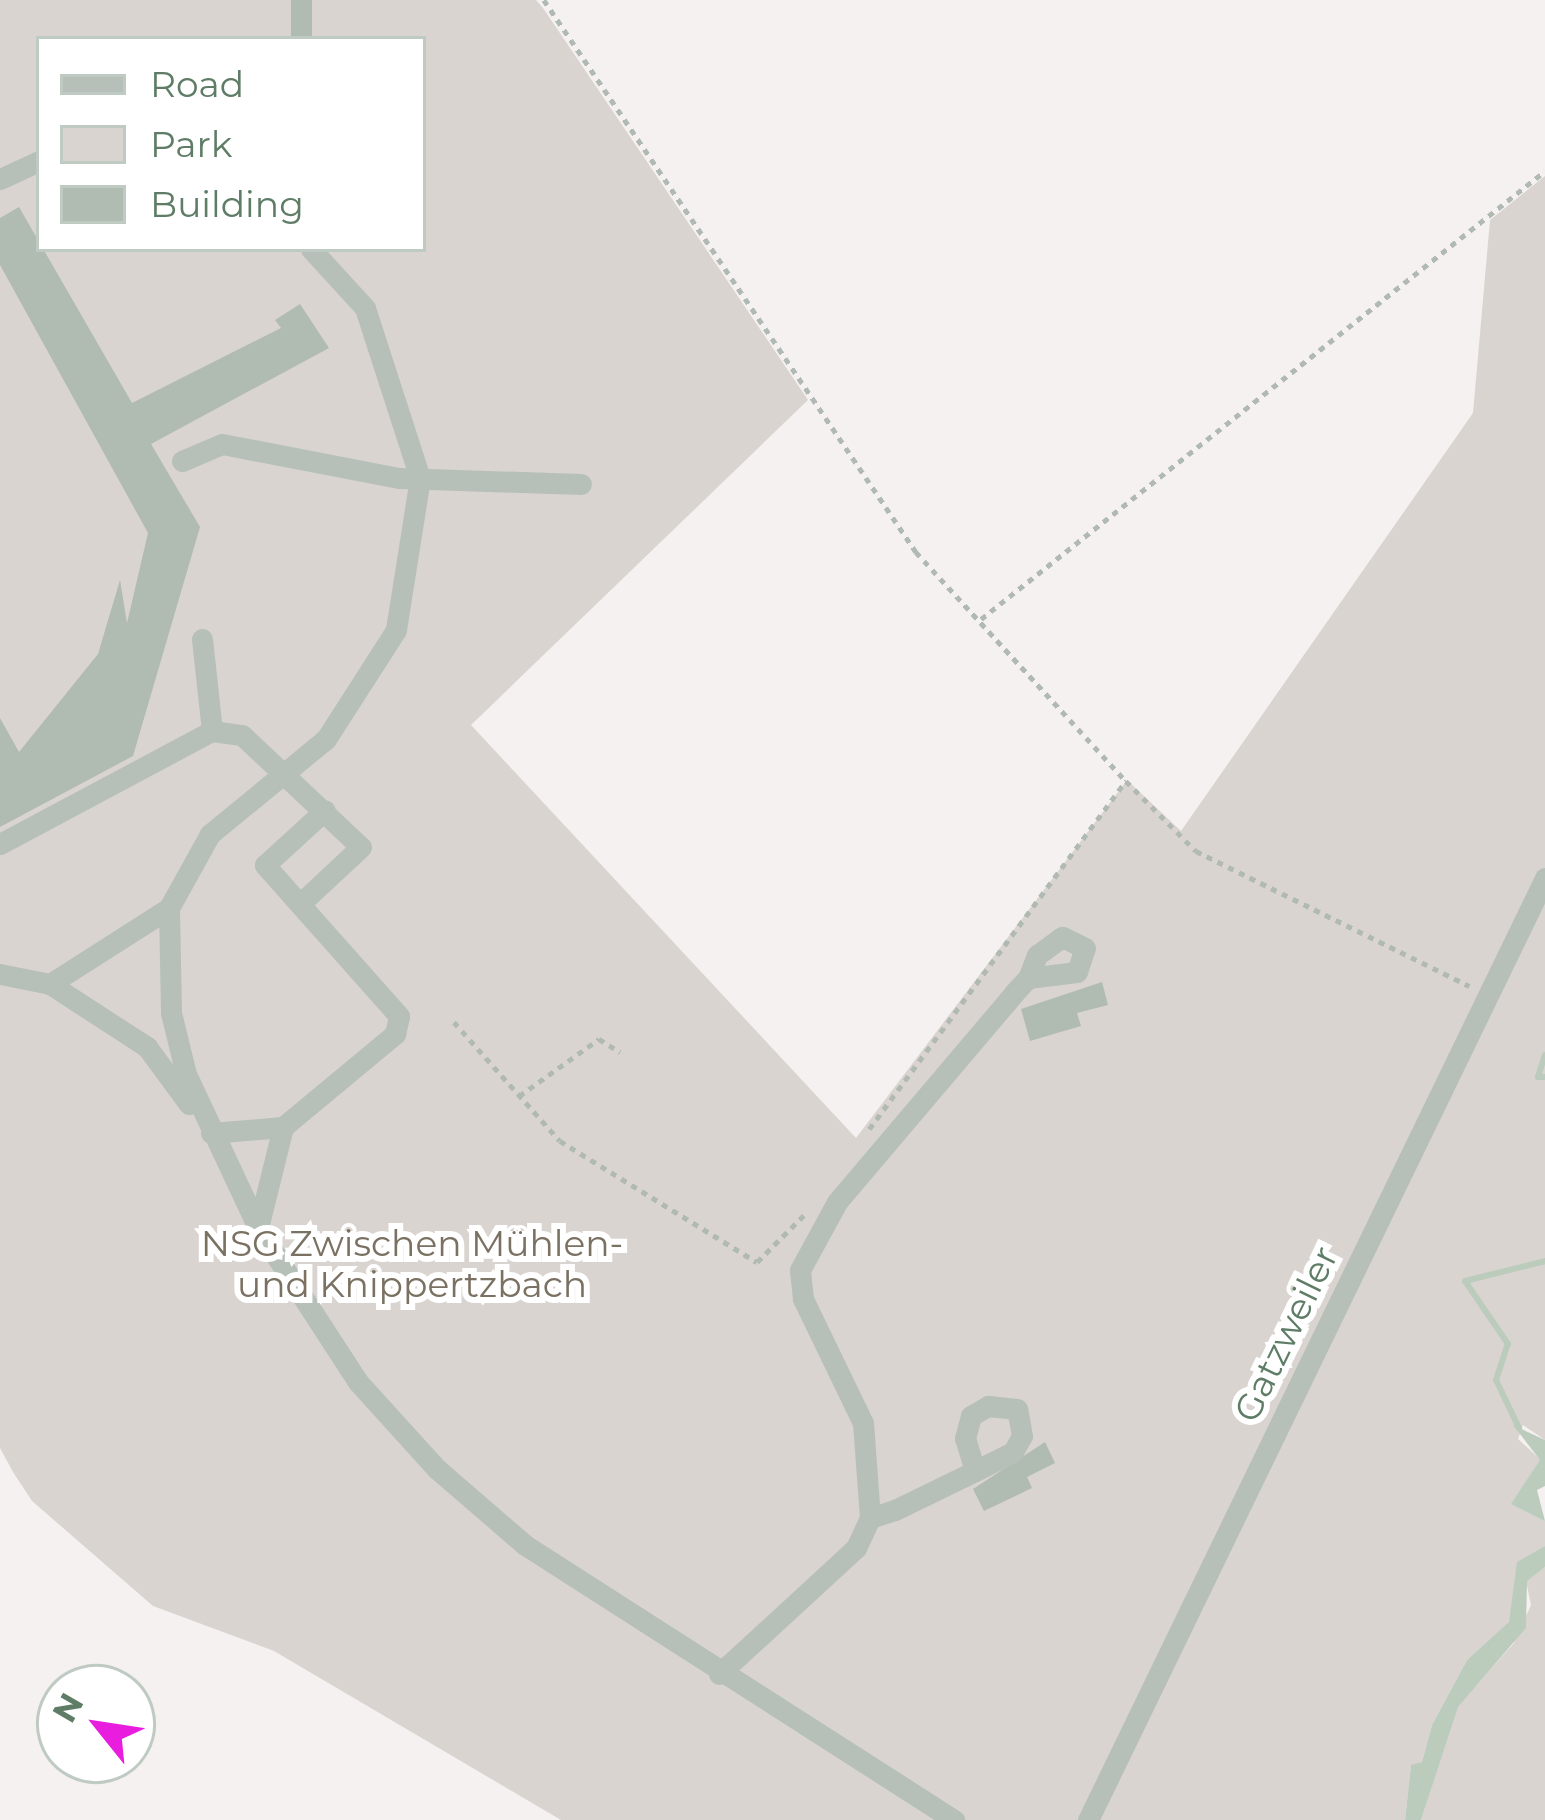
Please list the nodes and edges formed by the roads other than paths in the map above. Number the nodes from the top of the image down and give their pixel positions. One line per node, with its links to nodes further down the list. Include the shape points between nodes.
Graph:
1 (36, 161): 2 (street)
2 (0, 179)
3 (314, 252): 5 (street, via 365,308)
4 (182, 461): 5 (street, via 222,444)
5 (420, 478): 6 (street); 9 (street, via 396,630 326,739)
6 (581, 484)
7 (202, 639): 8 (street)
8 (212, 731): 9 (street, via 242,735); 11 (street)
9 (278, 769): 10 (street); 14 (street, via 211,833)
10 (325, 810): 13 (street, via 361,847); 13 (street, via 265,865)
11 (0, 844)
12 (1545, 878): 25 (street, Gatzweiler)
13 (302, 903): 18 (street, via 399,1016 395,1034)
14 (169, 908): 17 (street); 19 (street, via 171,1013)
15 (0, 974): 17 (street)
16 (1028, 978): 22 (street, via 837,1202 800,1270 803,1299 862,1423)
17 (50, 984): 19 (street, via 147,1047)
18 (284, 1127): 19 (street); 20 (street)
19 (211, 1133): 20 (street)
20 (258, 1228): 23 (street, via 358,1382 437,1469 525,1545)
21 (975, 1472): 22 (street)
22 (870, 1518): 23 (street, via 856,1548)
23 (718, 1674): 24 (street, via 790,1711)
24 (954, 1820)
25 (1088, 1820)

